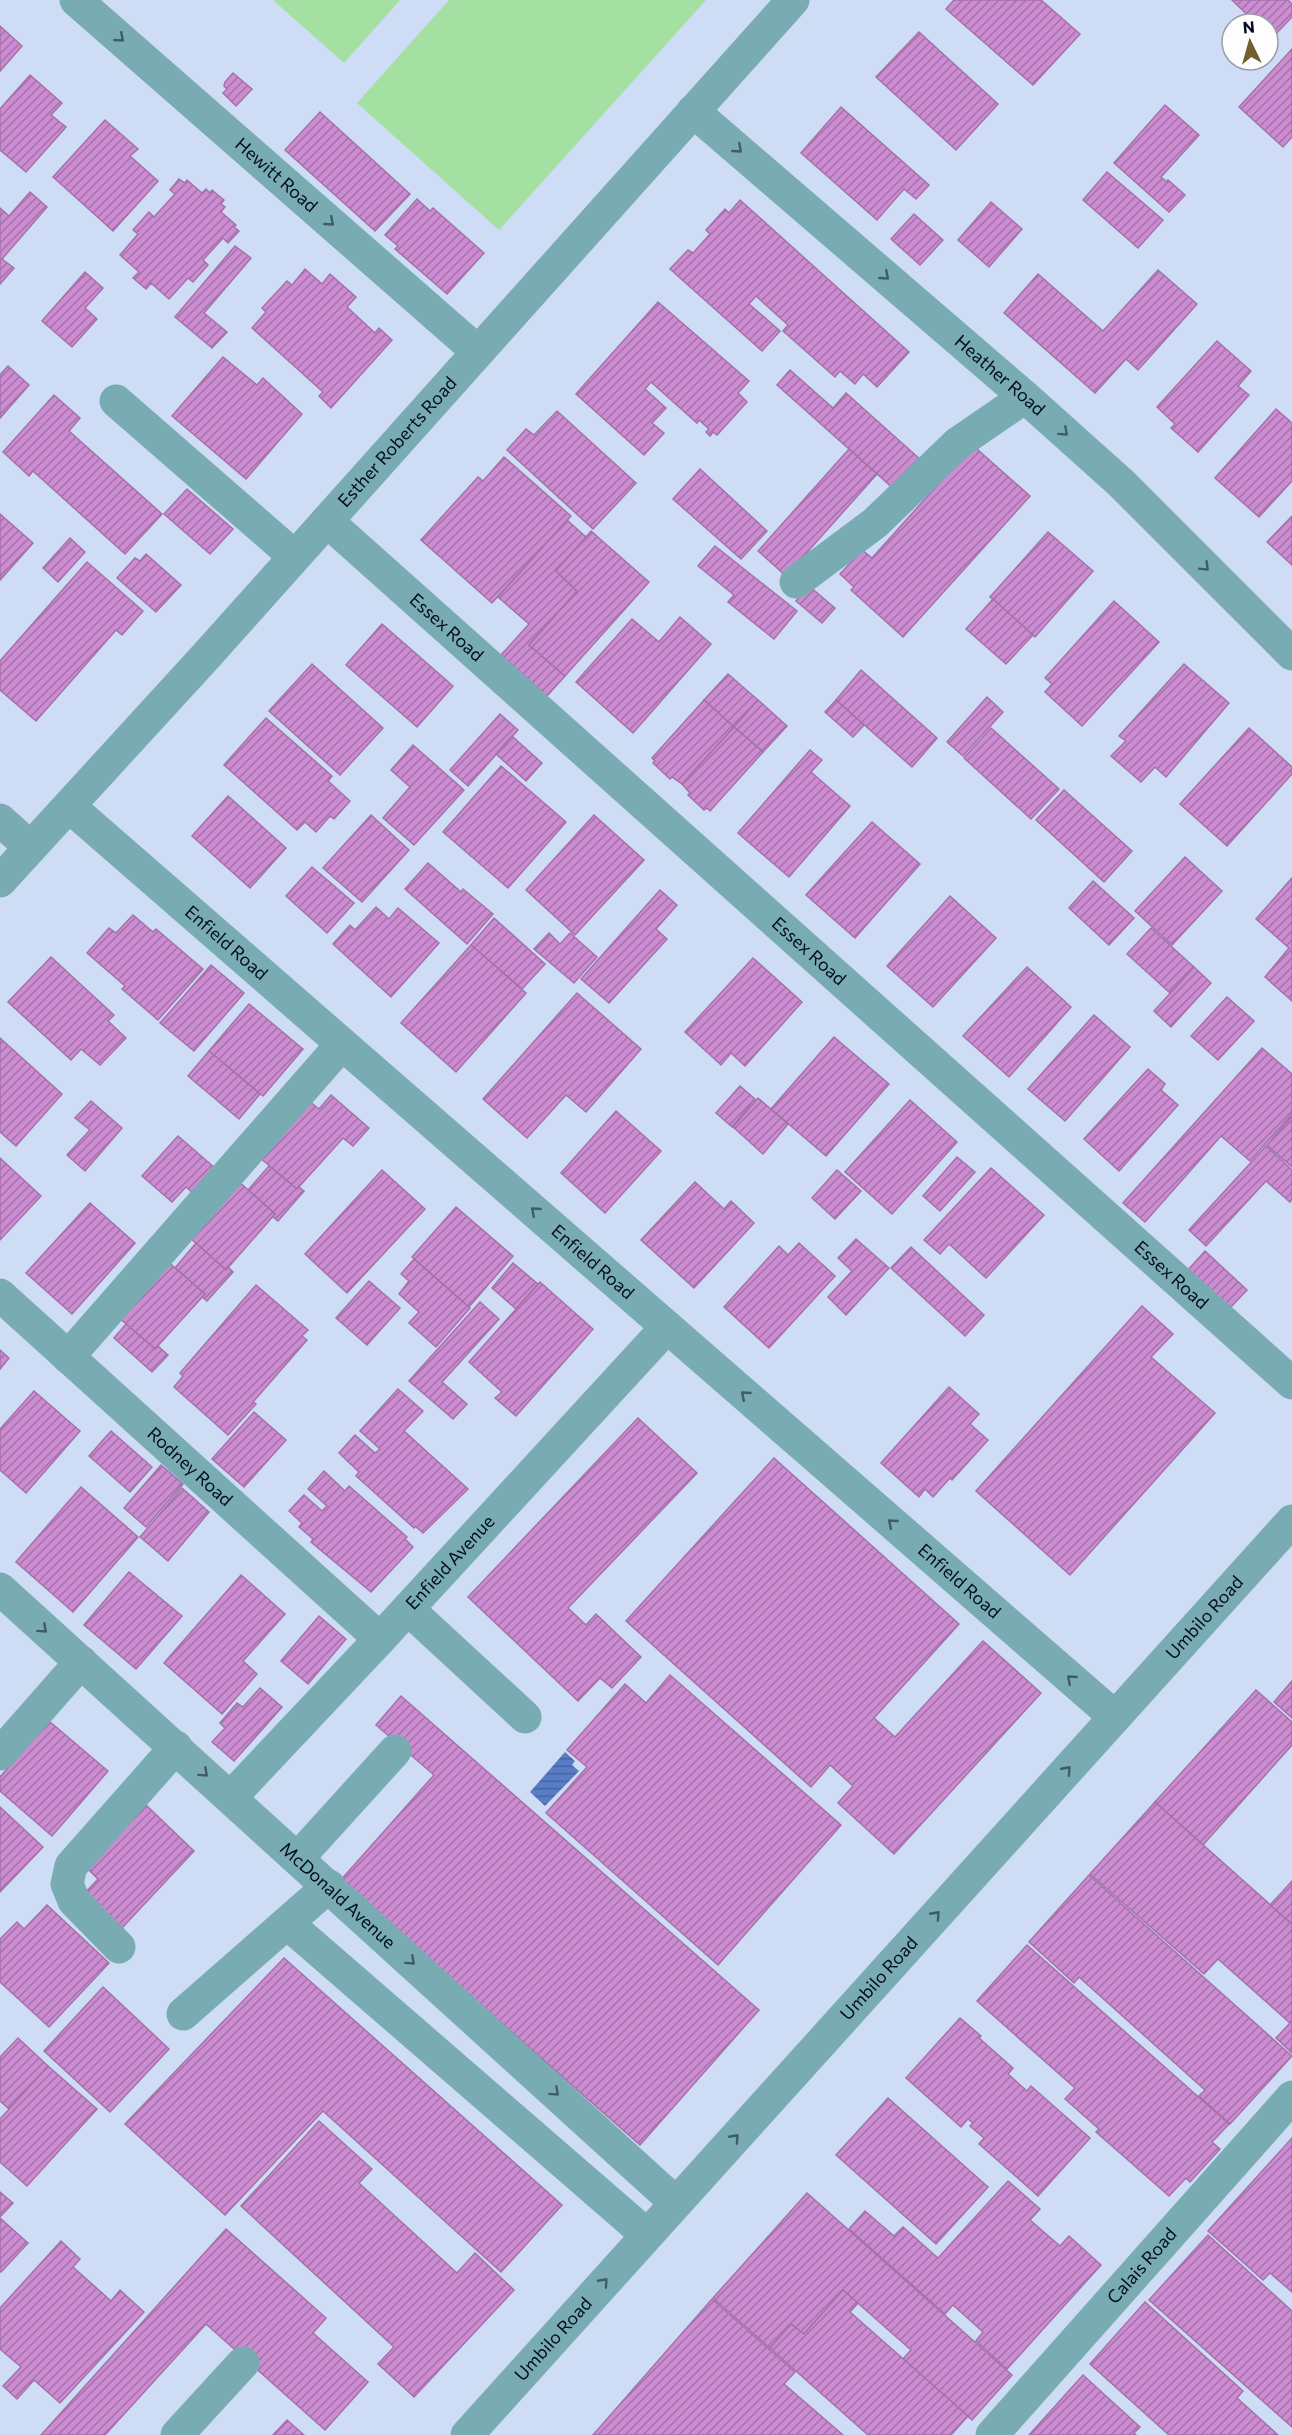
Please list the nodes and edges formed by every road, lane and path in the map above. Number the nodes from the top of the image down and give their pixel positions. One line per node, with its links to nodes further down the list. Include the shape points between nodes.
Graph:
1 (76, 0): 4 (street, Hewitt Road, one-way to 4)
2 (793, 0): 3 (street, Esther Roberts Road)
3 (693, 111): 4 (street, Esther Roberts Road); 5 (street, Heather Road, one-way to 5)
4 (477, 351): 7 (street, Esther Roberts Road)
5 (1025, 397): 9 (street, via 958,443 875,523); 10 (street, Heather Road, one-way to 10, via 1121,483)
6 (116, 401): 8 (street)
7 (327, 521): 8 (street, Esther Roberts Road); 19 (street, Essex Road)
8 (294, 556): 11 (street, Esther Roberts Road)
9 (796, 582)
10 (1292, 654)
11 (70, 807): 13 (street, Esther Roberts Road); 15 (street, Enfield Road)
12 (0, 820): 13 (street)
13 (30, 847): 14 (street, Esther Roberts Road)
14 (0, 881)
15 (342, 1044): 17 (street, Enfield Road, one-way to 15); 18 (street)
16 (0, 1295): 18 (street, Rodney Road)
17 (668, 1327): 22 (street, Enfield Avenue); 26 (street, Enfield Road, one-way to 17)
18 (69, 1358): 23 (street, Rodney Road)
19 (1292, 1383)
20 (1292, 1521): 26 (street, Umbilo Road)
21 (0, 1589): 24 (street, McDonald Avenue, one-way to 24)
22 (408, 1609): 23 (street, Enfield Avenue); 25 (street)
23 (380, 1640): 30 (street, Enfield Avenue)
24 (81, 1662): 27 (street, McDonald Avenue); 29 (street)
25 (525, 1717)
26 (1115, 1717): 37 (street, Umbilo Road, one-way to 26)
27 (176, 1747): 30 (street, McDonald Avenue, one-way to 30); 34 (street, via 71,1866 67,1884 74,1901)
28 (395, 1751): 31 (street)
29 (0, 1754)
30 (231, 1797): 31 (street, McDonald Avenue)
31 (298, 1858): 32 (street, McDonald Avenue)
32 (329, 1886): 33 (street); 37 (street, McDonald Avenue, one-way to 37)
33 (287, 1923): 35 (street); 38 (street)
34 (119, 1947)
35 (183, 2014)
36 (1292, 2097): 42 (street, Calais Road)
37 (676, 2203): 38 (street, Umbilo Road)
38 (647, 2235): 41 (street, Umbilo Road, one-way to 38)
39 (243, 2363): 40 (street)
40 (177, 2435)
41 (466, 2435)
42 (992, 2435)

